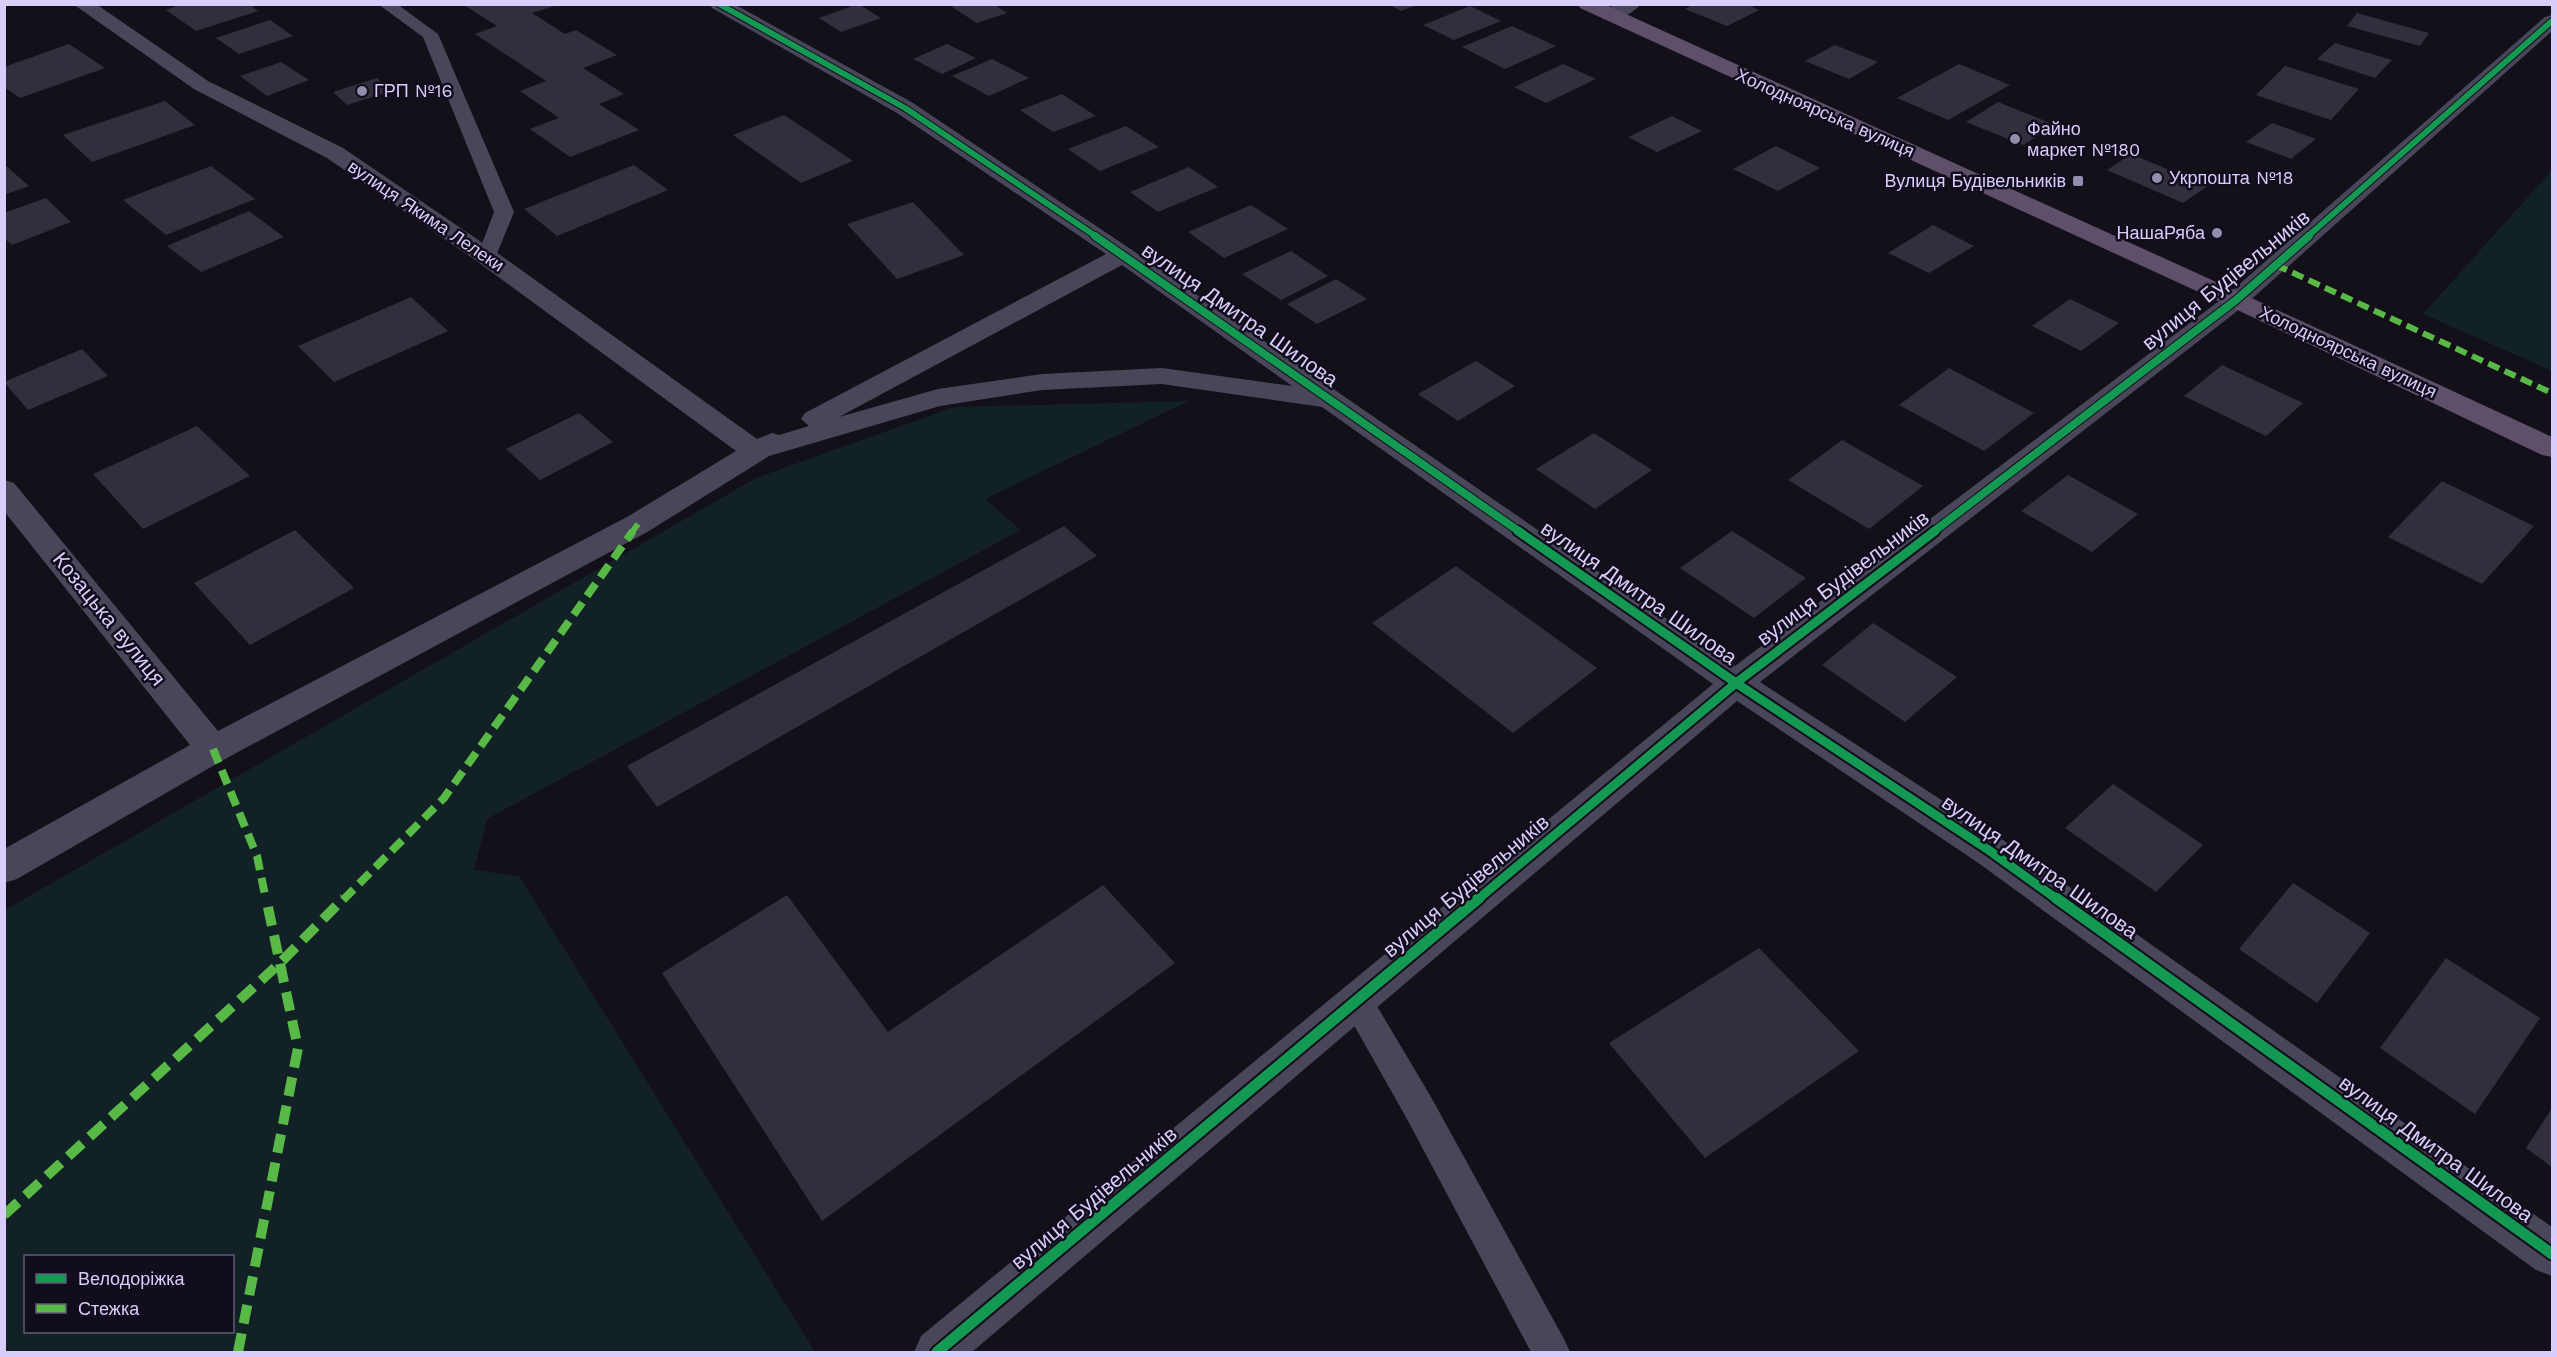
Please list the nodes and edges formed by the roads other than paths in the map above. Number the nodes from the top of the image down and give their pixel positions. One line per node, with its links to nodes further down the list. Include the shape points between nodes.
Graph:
1 (82, 4): 9 (street, вулиця Якима Лелеки, via 201,85 335,153)
2 (386, 4): 9 (lane, via 430,34 504,212)
3 (719, 4): 8 (street, вулиця Дмитра Шилова, via 905,108)
4 (1587, 4): 6 (main road, Холодноярська вулиця)
5 (1632, 4): 6 (street)
6 (1610, 15): 10 (main road, Холодноярська вулиця)
7 (2553, 21): 10 (street, вулиця Будівельників)
8 (1123, 255): 11 (street, вулиця Дмитра Шилова); 13 (street)
9 (487, 256): 13 (street, вулиця Якима Лелеки)
10 (2236, 300): 12 (main road, Холодноярська вулиця); 15 (street, вулиця Будівельників)
11 (1332, 401): 13 (street, via 1162,376 1042,382 938,398); 15 (street, вулиця Дмитра Шилова)
12 (2553, 448)
13 (755, 451): 16 (street, via 638,524)
14 (4, 490): 16 (street, Козацька вулиця)
15 (1736, 683): 18 (street, вулиця Будівельників); 19 (street, вулиця Дмитра Шилова, via 1990,851)
16 (213, 749): 17 (street)
17 (4, 868)
18 (1357, 1001): 20 (street, вулиця Будівельників); 21 (lane)
19 (2553, 1254)
20 (937, 1353)
21 (1551, 1353)

